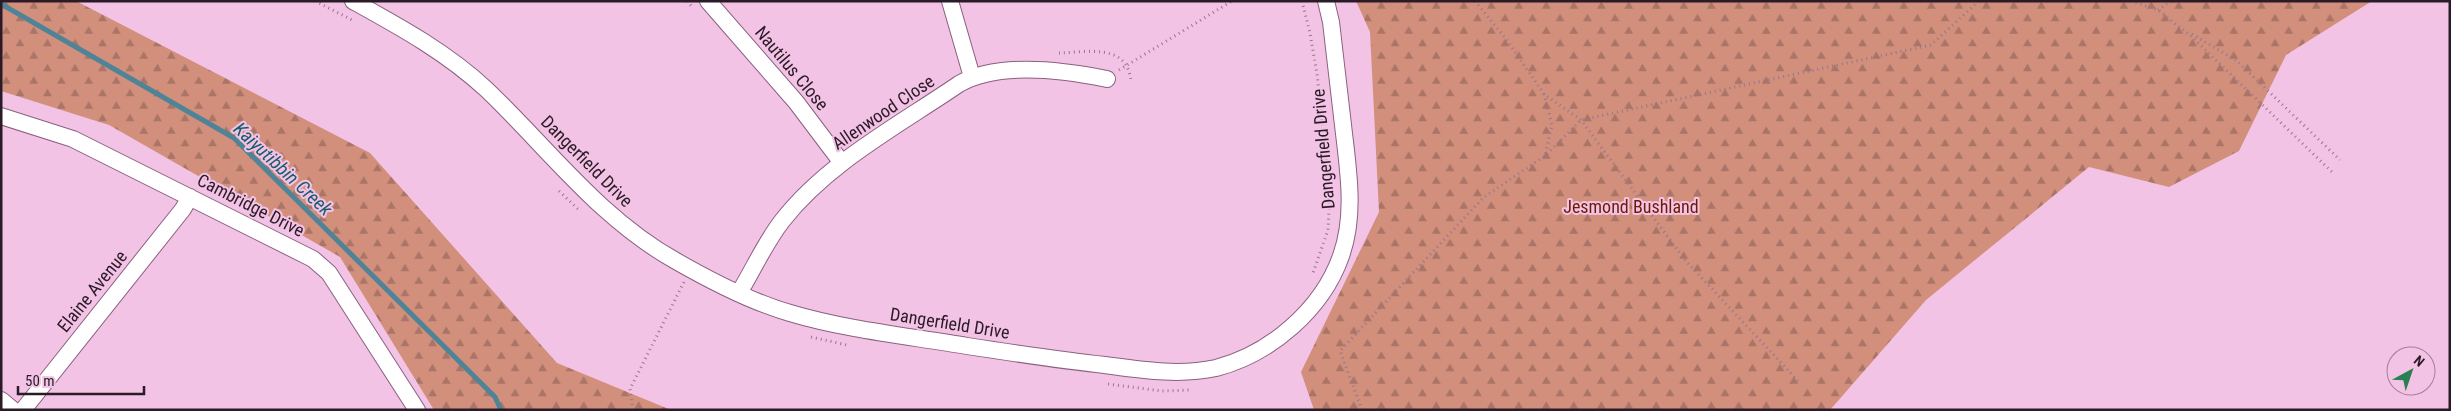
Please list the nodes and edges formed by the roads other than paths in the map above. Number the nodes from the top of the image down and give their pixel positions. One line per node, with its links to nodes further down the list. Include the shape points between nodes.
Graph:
1 (353, 1): 10 (street, Dangerfield Drive, via 442,52 484,88 590,197 634,234)
2 (950, 1): 5 (street)
3 (1326, 1): 10 (street, Dangerfield Drive, via 1349,182 1347,230 1341,257 1313,306 1288,330 1249,356 1195,371 1154,371 1037,357 840,325 787,313)
4 (702, 6): 8 (street, Nautilus Close, via 796,102)
5 (972, 76): 6 (street, Allenwood Close, via 1018,70 1066,71); 8 (street, Allenwood Close)
6 (1107, 79)
7 (1, 116): 9 (street, Cambridge Drive, via 73,139)
8 (842, 163): 10 (street, Allenwood Close, via 782,222)
9 (190, 197): 13 (street, Elaine Avenue); 14 (street, Cambridge Drive, via 323,266)
10 (739, 293)
11 (1, 400): 12 (street)
12 (13, 410)
13 (23, 410)
14 (417, 410)

